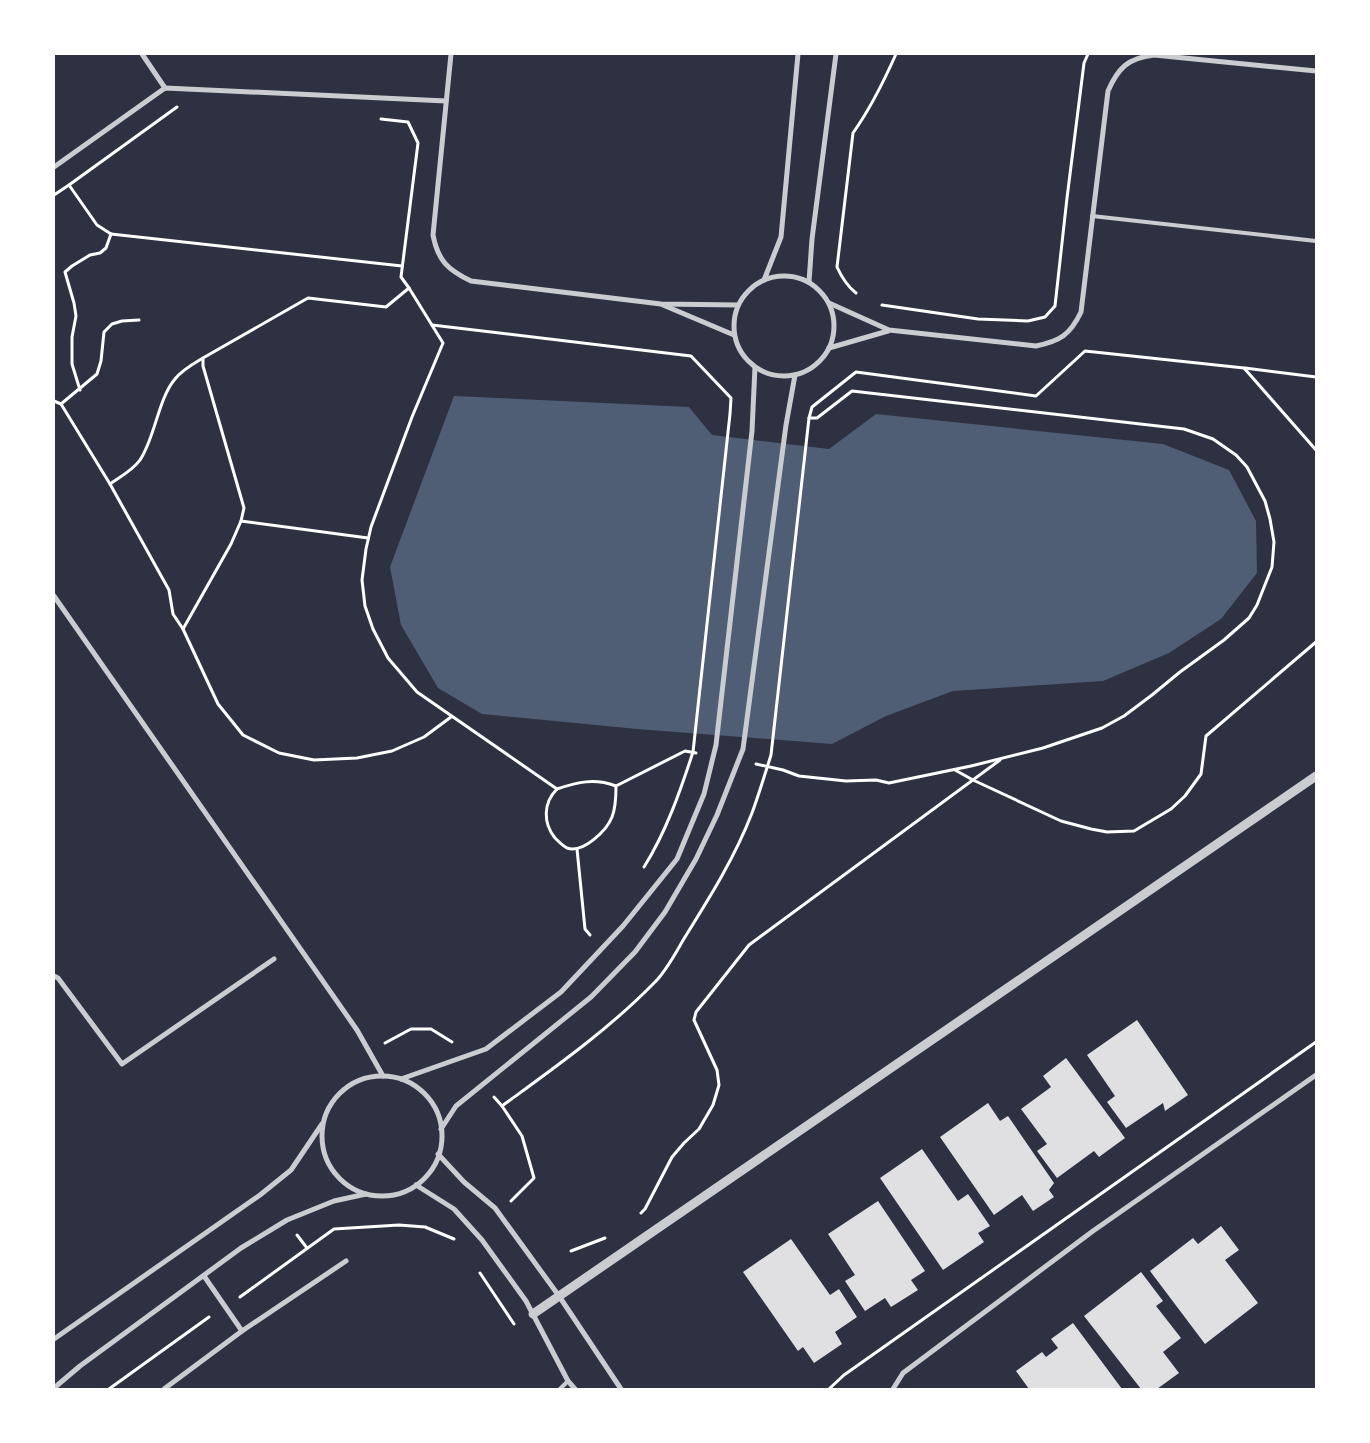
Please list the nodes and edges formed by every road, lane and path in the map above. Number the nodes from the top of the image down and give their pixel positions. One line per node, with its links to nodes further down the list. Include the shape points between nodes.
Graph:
1 (142, 54): 8 (street)
2 (451, 54): 9 (street)
3 (798, 54): 19 (street, via 781,237)
4 (836, 54): 20 (street)
5 (896, 54): 22 (path, via 853,133 837,267 850,289)
6 (1088, 54): 25 (path, via 1084,63 1068,188 1056,306 1045,318 1028,321 978,319)
7 (1316, 71): 15 (street, via 1154,55 1140,57 1124,65 1113,78 1108,91)
8 (166, 88): 9 (street); 12 (street)
9 (446, 101): 24 (street, via 433,235 440,258 447,266 471,281)
10 (181, 103): 13 (path)
11 (378, 118): 18 (path, via 408,122 418,143)
12 (54, 167)
13 (69, 185): 14 (path); 16 (path, via 97,225)
14 (54, 195)
15 (1092, 216): 17 (lane); 29 (street, via 1081,312 1065,336 1036,346)
16 (111, 234): 18 (path); 37 (path, via 106,248 66,272 76,316 72,364)
17 (1316, 240)
18 (402, 266): 21 (path, via 401,277)
19 (764, 280): 20 (street, via 794,276); 26 (street, via 745,294)
20 (809, 282): 23 (street)
21 (409, 288): 28 (path); 32 (path, via 386,307 308,298)
22 (857, 294)
23 (829, 303): 29 (street); 31 (street, via 834,318 834,334)
24 (660, 304): 26 (street); 30 (street)
25 (879, 304)
26 (738, 305): 30 (street)
27 (139, 320): 37 (path, via 112,324 104,332 97,374)
28 (432, 325): 44 (path, via 443,343 412,416); 49 (path, via 691,356 731,398)
29 (889, 330): 31 (street)
30 (734, 335): 33 (street, via 738,348)
31 (829, 348): 35 (street, via 820,361)
32 (203, 358): 42 (path, via 175,379 146,450 139,461); 43 (path, via 244,508)
33 (755, 367): 35 (street, via 781,376); 50 (street, via 752,432)
34 (1244, 368): 36 (path); 40 (path, via 1086,351 1036,396 856,372 812,407); 41 (path)
35 (795, 375): 52 (street, via 744,750)
36 (1316, 377)
37 (80, 390): 39 (path)
38 (54, 401): 39 (path)
39 (61, 404): 42 (path)
40 (809, 418): 51 (path, via 817,418 852,391 1184,429 1213,439 1236,455 1257,484 1265,501 1274,542 1272,566 1257,605 1248,618 1124,716 1102,728); 53 (path, via 771,755)
41 (1316, 450)
42 (110, 484): 46 (path, via 169,590 173,614)
43 (241, 521): 44 (path); 46 (path, via 232,544)
44 (368, 538): 48 (path, via 362,580 365,606 373,629 388,658 417,692)
45 (54, 596): 66 (street, via 357,1030)
46 (184, 630): 48 (path, via 218,704 243,735 279,753 314,760 392,752 424,737)
47 (1316, 642): 56 (path, via 1206,736 1201,774 1185,796 1171,809 1134,831 1107,832 1061,820)
48 (451, 717): 58 (path)
49 (693, 752): 50 (path); 57 (path, via 685,750); 60 (path, via 677,799)
50 (713, 755): 69 (street, via 704,794 677,859 623,926 561,992 486,1049)
51 (1002, 758): 54 (path); 56 (path)
52 (739, 760): 53 (path); 71 (street, via 696,859 665,912 635,952 591,997 456,1106)
53 (767, 766): 54 (path, via 799,776 889,783); 75 (path, via 752,813 734,851 710,896 655,983 586,1043 502,1106 522,1136 534,1178)
54 (954, 769): 56 (path)
55 (1316, 776): 83 (street)
56 (973, 780): 76 (path, via 749,945 696,1012 694,1020 718,1070 719,1085 700,1129 672,1157)
57 (616, 786): 58 (path, via 582,781); 59 (path, via 616,800 606,829)
58 (557, 790): 59 (path, via 548,801 546,812 550,832 567,848)
59 (577, 849): 61 (path, via 585,929 592,938)
60 (642, 871)
61 (596, 934)
62 (274, 959): 63 (street, via 122,1064)
63 (54, 976)
64 (456, 1040): 66 (path, via 451,1042 431,1029 411,1029)
65 (1316, 1042): 96 (path, via 844,1375)
66 (369, 1052): 68 (street)
67 (1316, 1075): 97 (street, via 1086,1236 903,1373)
68 (383, 1076): 69 (street); 70 (street, via 352,1084 339,1094)
69 (401, 1079): 71 (street, via 428,1098 437,1112)
70 (323, 1123): 74 (street, via 324,1154 330,1168 340,1180); 88 (street, via 290,1170 260,1195)
71 (441, 1129): 72 (street)
72 (438, 1154): 73 (street, via 434,1166); 75 (street)
73 (416, 1185): 74 (street, via 401,1193); 77 (street, via 454,1209)
74 (367, 1194): 82 (street, via 334,1202 287,1220 240,1248)
75 (499, 1213): 83 (street)
76 (640, 1214)
77 (475, 1232): 84 (path, via 459,1240 425,1227 399,1225 334,1229); 85 (street)
78 (614, 1235): 79 (path)
79 (571, 1251)
80 (346, 1261): 87 (street)
81 (480, 1272): 86 (path)
82 (204, 1276): 84 (street); 90 (street)
83 (559, 1296): 85 (street); 95 (street)
84 (225, 1306): 87 (street); 91 (path)
85 (533, 1314): 89 (street)
86 (516, 1326)
87 (242, 1331): 92 (street)
88 (54, 1339)
89 (568, 1381): 93 (lane); 94 (street)
90 (54, 1388)
91 (109, 1389)
92 (164, 1389)
93 (560, 1389)
94 (575, 1389)
95 (621, 1389)
96 (830, 1389)
97 (893, 1389)

